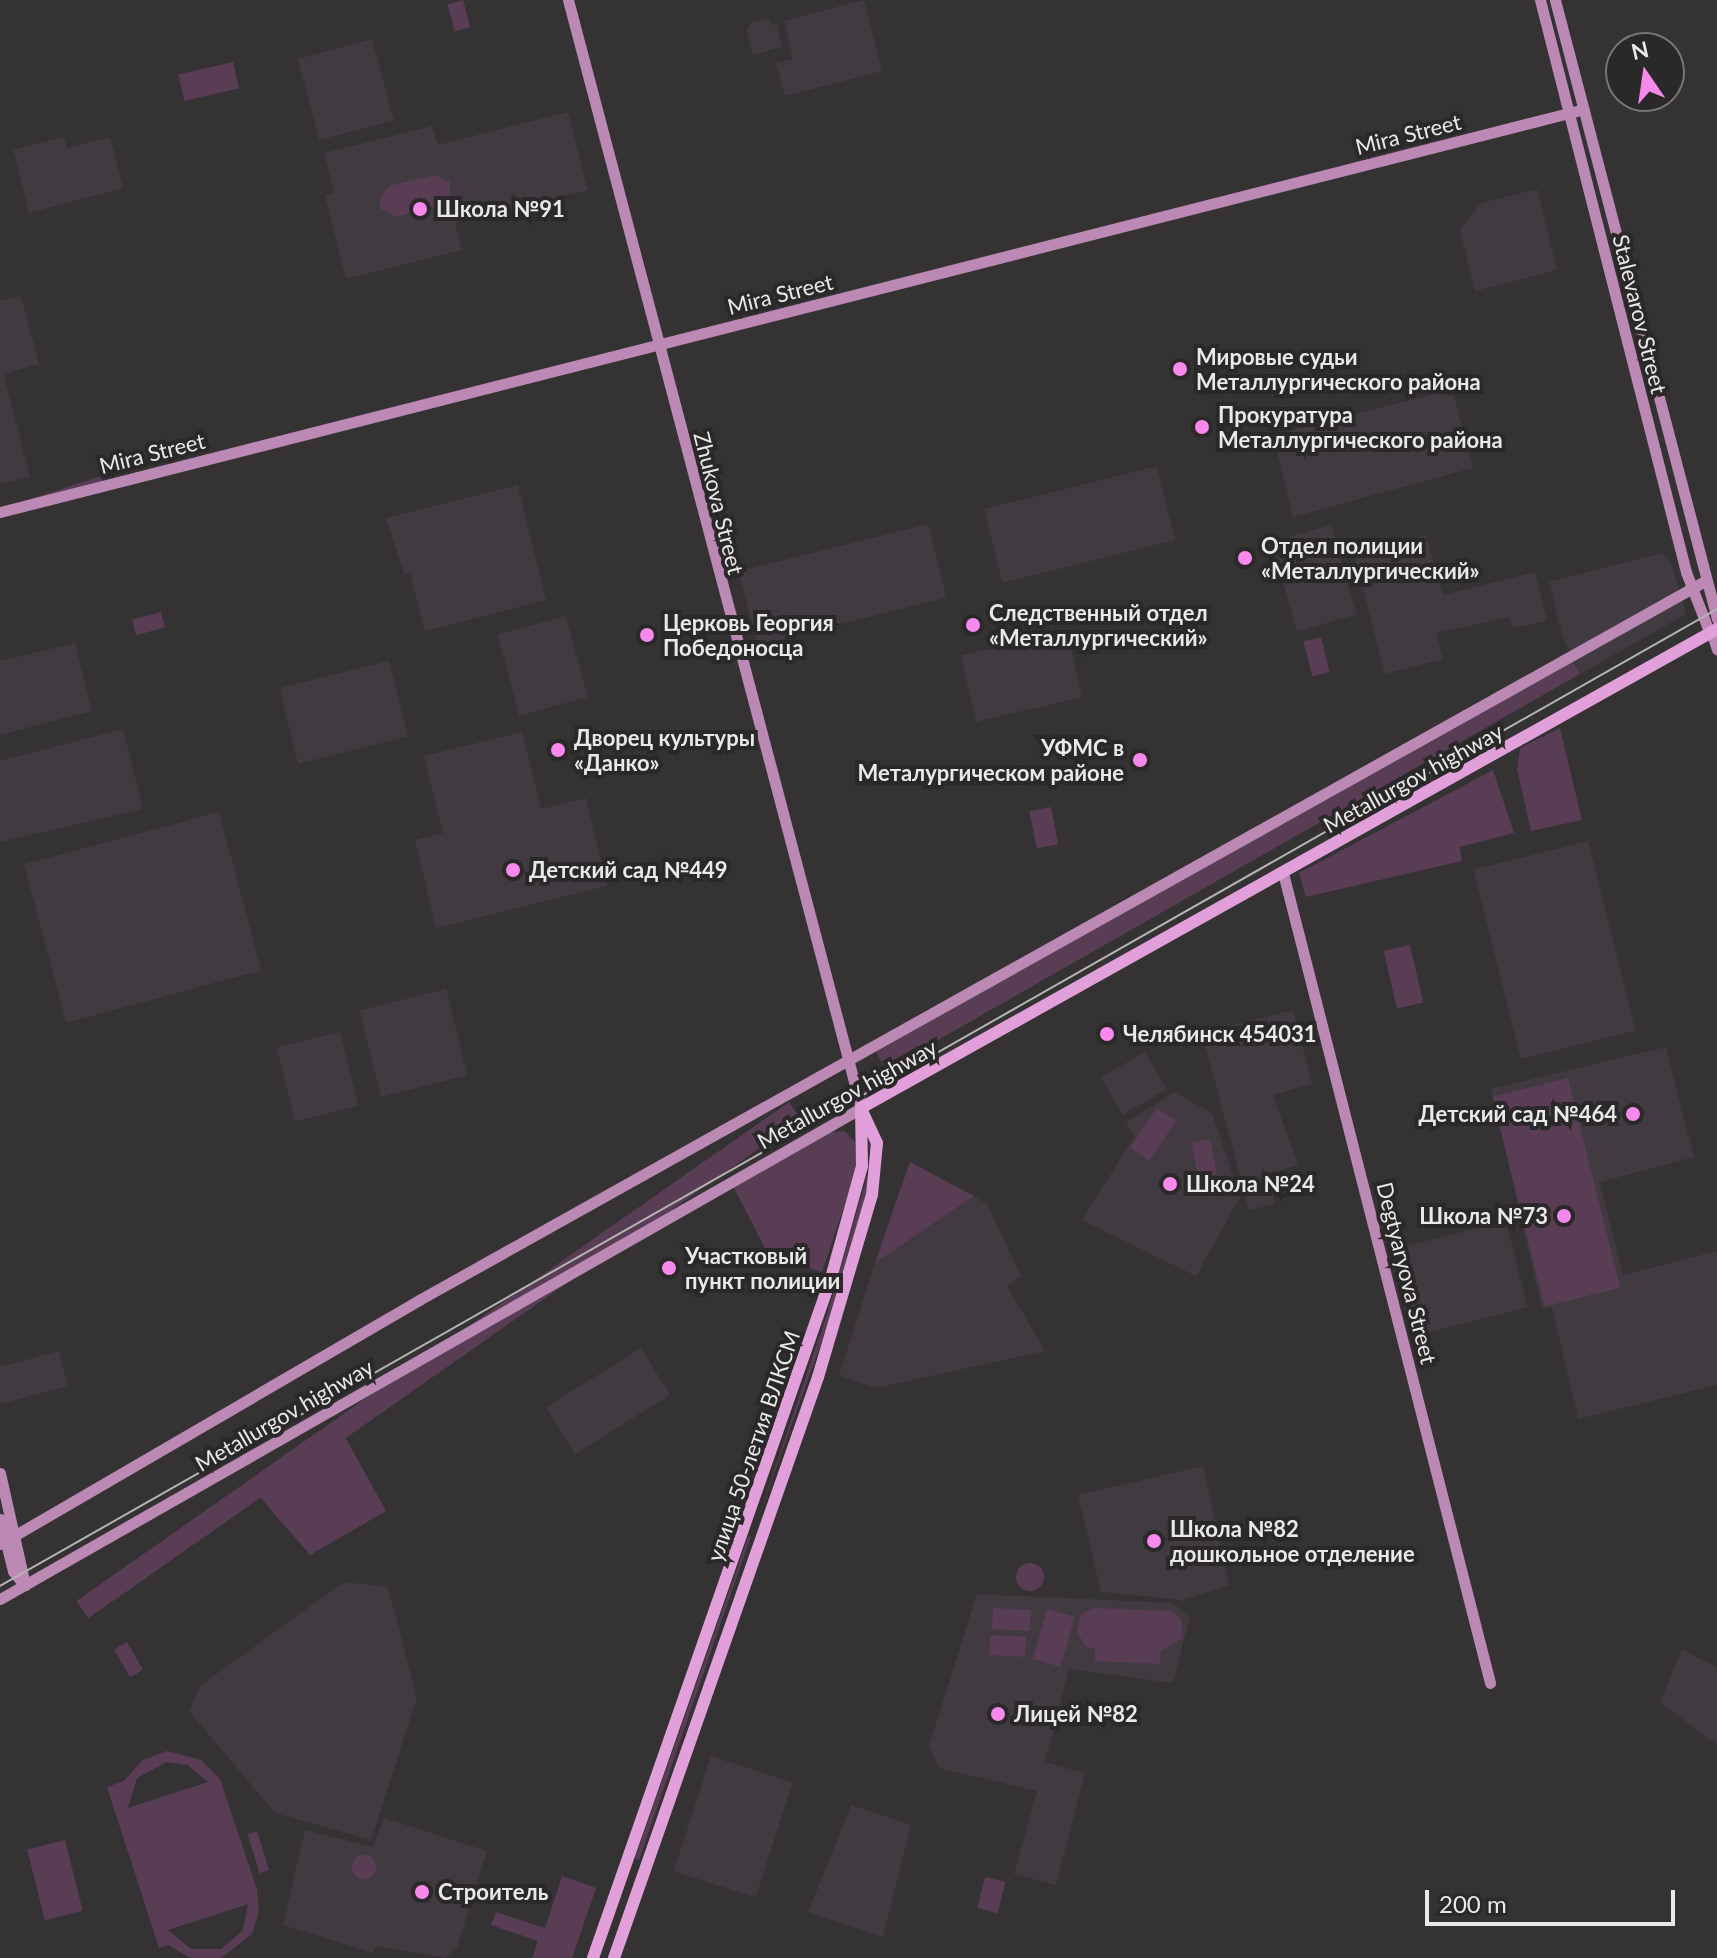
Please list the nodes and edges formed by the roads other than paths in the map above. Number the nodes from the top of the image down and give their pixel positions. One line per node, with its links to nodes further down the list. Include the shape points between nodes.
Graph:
1 (568, 0): 6 (main road, Zhukova Street)
2 (1540, 0): 5 (main road, Stalevarov Street)
3 (1555, 0): 4 (main road, Stalevarov Street)
4 (1584, 109): 5 (main road, Mira Street); 7 (main road, Stalevarov Street)
5 (1569, 113): 6 (main road, Mira Street); 8 (main road, Stalevarov Street)
6 (658, 344): 9 (main road, Mira Street); 15 (main road, Zhukova Street)
7 (1666, 428): 8 (main road); 10 (main road, Stalevarov Street)
8 (1650, 433): 11 (main road, Stalevarov Street)
9 (0, 512)
10 (1705, 581): 11 (main road, Metallurgov highway); 12 (main road, Stalevarov Street)
11 (1690, 585): 13 (main road, Stalevarov Street); 15 (main road, Metallurgov highway)
12 (1717, 619)
13 (1715, 638): 14 (main road, Metallurgov highway)
14 (1283, 873): 16 (main road, Metallurgov highway); 22 (main road, Degtyaryova Street)
15 (845, 1065): 16 (main road, Zhukova Street); 19 (main road, Metallurgov highway, via 419,1300)
16 (861, 1108): 20 (main road, Metallurgov highway); 23 (main road, улица 50-летия ВЛКСМ, via 862,1166 831,1278); 24 (main road, улица 50-летия ВЛКСМ, via 877,1143 872,1195 818,1377)
17 (0, 1473): 19 (main road)
18 (0, 1519): 19 (main road)
19 (7, 1540): 20 (main road)
20 (25, 1585): 21 (main road, Metallurgov highway)
21 (0, 1599)
22 (1490, 1683)
23 (593, 1958)
24 (614, 1958)

